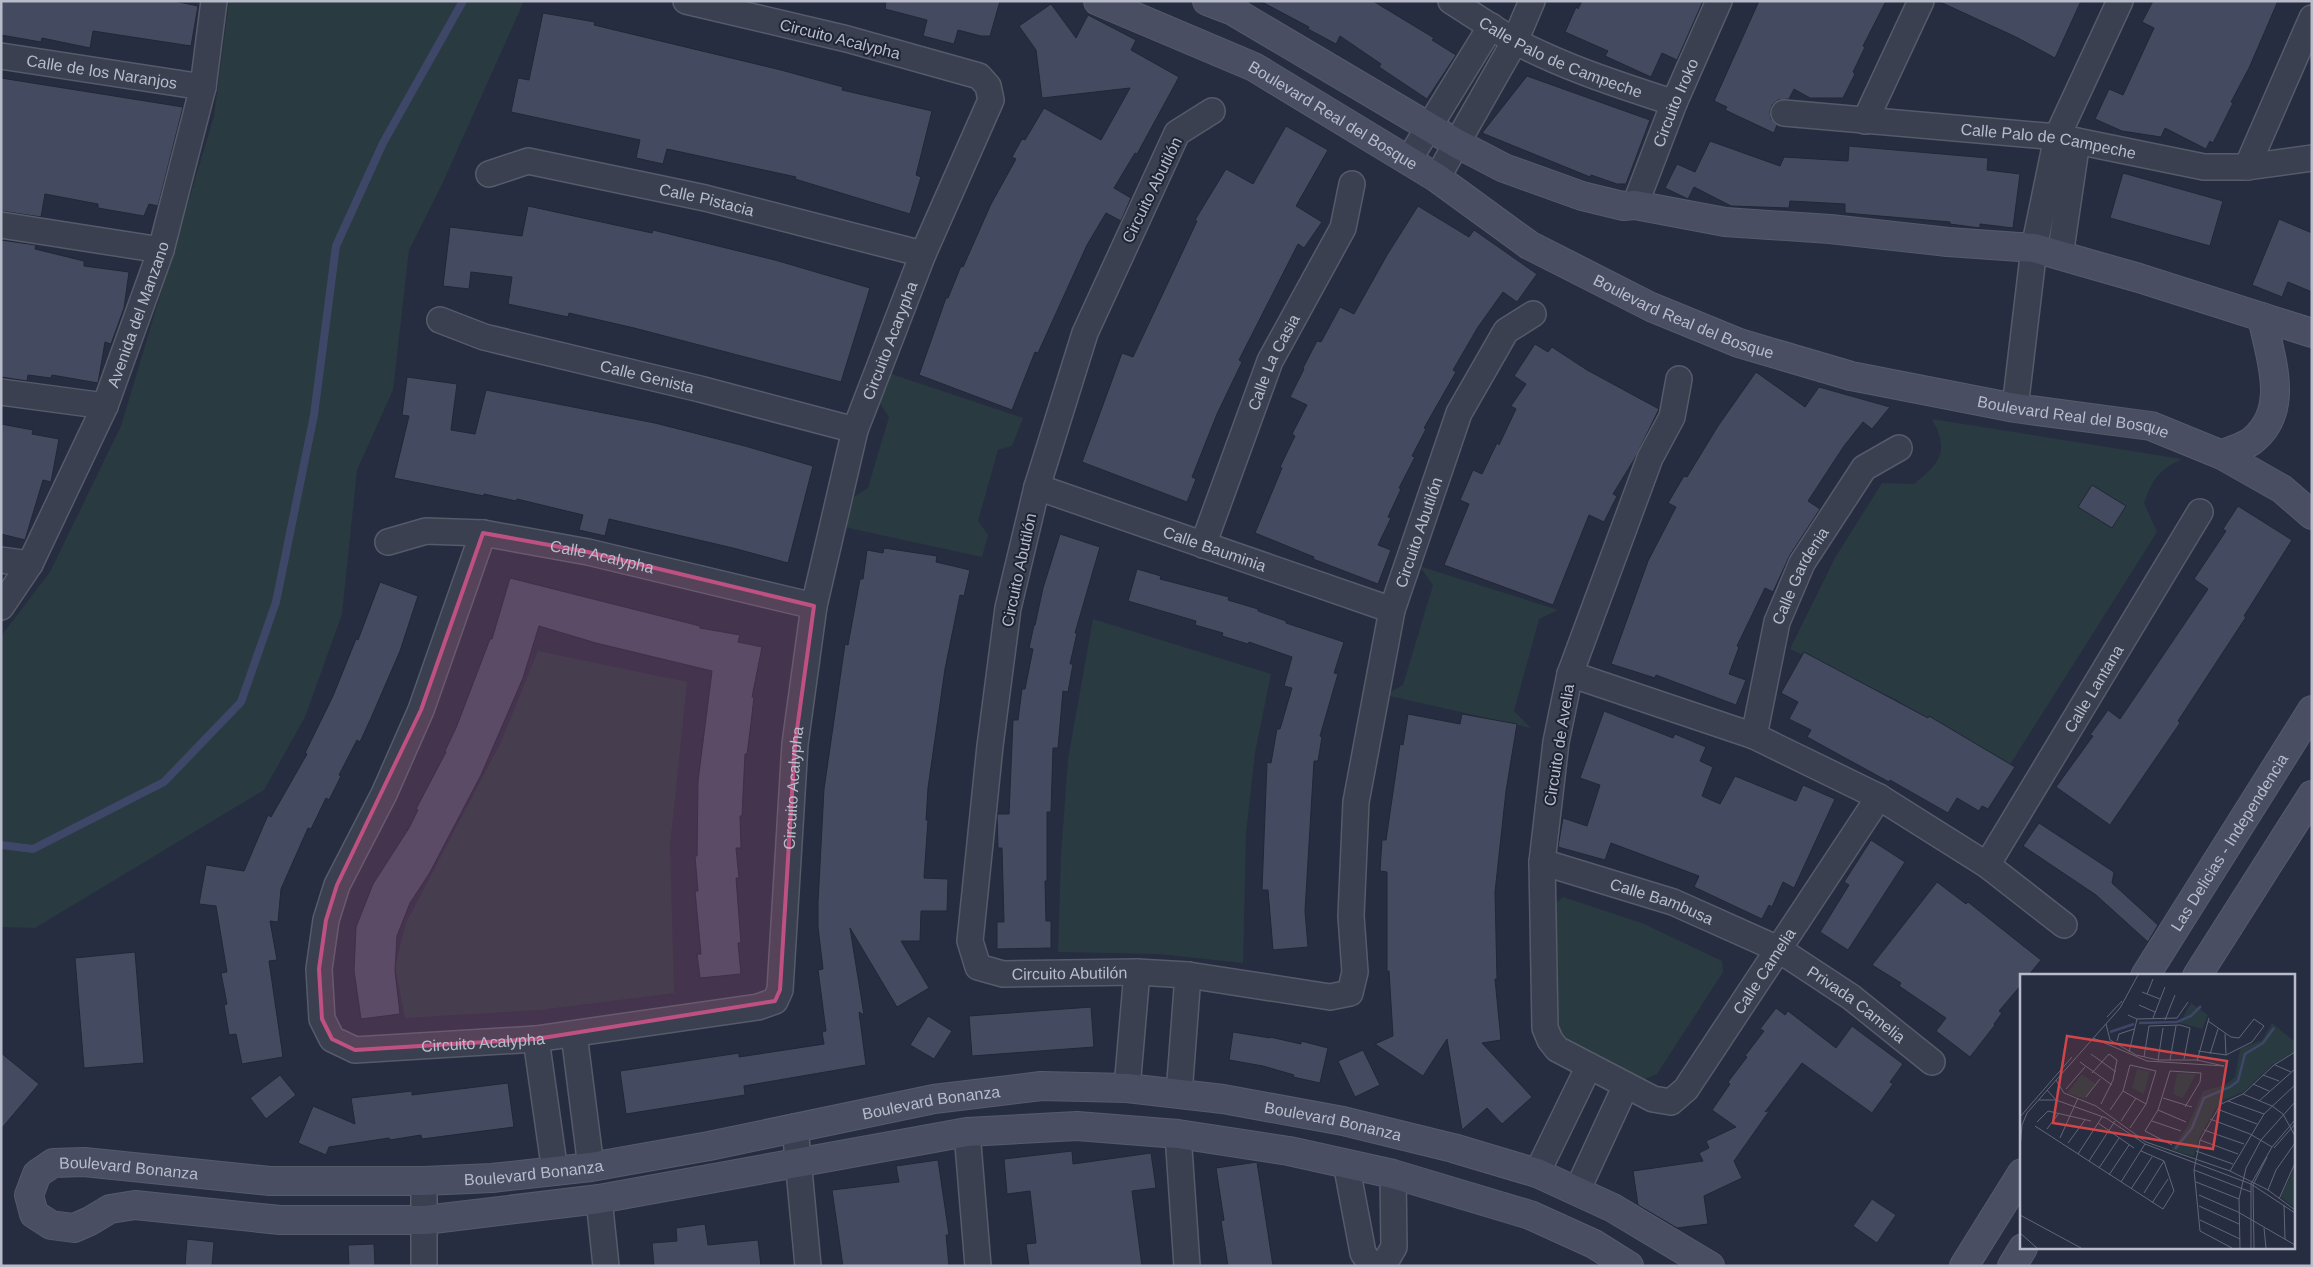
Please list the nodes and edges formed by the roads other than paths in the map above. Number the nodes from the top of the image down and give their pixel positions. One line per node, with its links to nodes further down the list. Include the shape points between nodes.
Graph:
1 (214, 1): 15 (street, Avenida del Manzano)
2 (686, 1): 14 (street, Circuito Acalypha, via 848,39 980,76)
3 (1098, 1): 24 (street, Boulevard Real del Bosque, via 1254,67)
4 (1207, 1): 20 (street, via 1233,11)
5 (1452, 1): 11 (street, Calle Palo de Campeche)
6 (1532, 1): 12 (street)
7 (1719, 1): 16 (street, Circuito Iroko)
8 (1921, 1): 19 (street)
9 (2120, 1): 21 (street)
10 (2312, 18): 25 (street)
11 (1491, 26): 12 (street, Calle Palo de Campeche); 20 (street)
12 (1515, 41): 16 (street, Calle Palo de Campeche, via 1588,74); 22 (street)
13 (1, 56): 15 (street, Calle de los Naranjos)
14 (988, 86): 33 (street, Circuito Acarypha, via 991,100)
15 (203, 87): 32 (street, Avenida del Manzano)
16 (1674, 103): 29 (street, Circuito Iroko)
17 (1212, 111): 46 (street, Circuito Abutilón, via 1177,133 1085,333)
18 (1784, 113): 19 (street, Calle Palo de Campeche)
19 (1865, 121): 21 (street, Calle Palo de Campeche)
20 (1429, 127): 22 (street); 24 (street)
21 (2067, 139): 25 (street, Calle Palo de Campeche, via 2204,167); 31 (street); 34 (street)
22 (1456, 143): 27 (street); 29 (street, via 1504,168 1582,196 1623,206)
23 (2312, 158): 25 (street, Calle Palo de Campeche)
24 (1408, 161): 27 (street, Boulevard Real del Bosque)
25 (2247, 167)
26 (489, 174): 33 (street, Calle Pistacia, via 528,161 705,198)
27 (1436, 178): 42 (street, Boulevard Real del Bosque, via 1529,245 1651,307 1739,343 1851,376)
28 (1352, 184): 51 (street, Calle La Casia, via 1343,228 1270,361)
29 (1635, 205): 31 (street, via 1725,222)
30 (1, 225): 32 (street)
31 (2034, 248): 34 (street); 42 (street)
32 (161, 250): 41 (street, Avenida del Manzano)
33 (923, 254): 43 (street, Circuito Acarypha)
34 (2060, 256): 36 (street)
35 (1533, 314): 56 (street, Circuito Abutilón, via 1506,331 1459,413)
36 (2262, 317): 38 (street); 45 (street, via 2276,386 2271,419 2252,441)
37 (440, 320): 43 (street, Calle Genista, via 484,337)
38 (2312, 333)
39 (1679, 379): 57 (street, Circuito de Avelia, via 1672,416 1650,458)
40 (1, 392): 41 (street)
41 (105, 406): 53 (street, Avenida del Manzano)
42 (2014, 408): 45 (street, Boulevard Real del Bosque, via 2151,426)
43 (855, 430): 54 (street, Circuito Acarypha)
44 (1899, 448): 59 (street, Calle Gardenia, via 1864,468 1802,562 1777,622)
45 (2222, 455): 48 (street, Boulevard Real del Bosque, via 2282,489)
46 (1037, 487): 51 (street, Calle Bauminia); 66 (street, Circuito Abutilón, via 1008,608 970,941 978,967 1003,974)
47 (2200, 512): 63 (street, Calle Lantana)
48 (2312, 515)
49 (483, 533): 50 (street, Calle Acalypha, via 426,532); 54 (street, Calle Acalypha, via 588,552); 71 (street, Circuito Acalypha, via 421,710 384,794 337,886 326,920 318,970 322,1019 332,1039 355,1050)
50 (388, 542)
51 (1203, 545): 56 (street, Calle Bauminia)
52 (1, 560): 53 (street)
53 (30, 564): 55 (street, Avenida del Manzano)
54 (814, 606): 70 (street, Circuito Acalypha, via 795,744 780,990 775,1001)
55 (1, 607)
56 (1392, 610): 69 (street, Circuito Abutilón, via 1356,802 1351,916 1355,972 1350,993 1330,997)
57 (1570, 674): 59 (street); 62 (street, Circuito de Avelia, via 1556,742)
58 (2312, 710): 67 (street, Las Delicias - Independencia)
59 (1754, 736): 61 (street)
60 (2312, 795): 68 (street)
61 (1880, 797): 63 (street); 65 (street, Calle Camelia)
62 (1542, 862): 65 (street, Calle Bambusa, via 1673,902); 73 (street, Circuito de Avelia, via 1545,1028 1557,1049)
63 (1988, 865): 64 (street)
64 (2064, 925)
65 (1778, 949): 72 (street, Privada Camelia, via 1851,997); 74 (street, Calle Camelia, via 1686,1089 1671,1102 1653,1099)
66 (1137, 972): 69 (street, Circuito Abutilón); 75 (street)
67 (2146, 974)
68 (2197, 974)
69 (1188, 976): 76 (street)
70 (574, 1034): 71 (street, Circuito Acalypha); 82 (street)
71 (536, 1039): 83 (street)
72 (1932, 1062)
73 (1589, 1066): 74 (street, Circuito de Avelia); 84 (street)
74 (1626, 1085): 88 (street)
75 (1126, 1088): 76 (street, Boulevard Bonanza); 77 (street, Boulevard Bonanza, via 1041,1086 988,1092 934,1099)
76 (1179, 1094): 84 (street, Boulevard Bonanza, via 1343,1121)
77 (795, 1127): 81 (street); 82 (street, Boulevard Bonanza)
78 (967, 1132): 79 (street, Boulevard Bonanza, via 1077,1126); 81 (street, Boulevard Bonanza); 97 (street)
79 (1178, 1134): 80 (street, Boulevard Bonanza); 98 (street)
80 (1346, 1163): 85 (street, Boulevard Bonanza); 99 (street, via 1363,1253)
81 (800, 1164): 89 (street, Boulevard Bonanza); 96 (street)
82 (591, 1167): 83 (street, Boulevard Bonanza)
83 (555, 1172): 87 (street, Boulevard Bonanza)
84 (1537, 1173): 88 (street, Boulevard Bonanza)
85 (1393, 1174): 92 (street, Boulevard Bonanza, via 1530,1215); 100 (street, via 1394,1247)
86 (2020, 1176): 103 (street)
87 (424, 1182): 91 (street); 91 (street, Boulevard Bonanza, via 270,1181 84,1162 53,1163 37,1174 29,1195 34,1214 51,1225 74,1228 110,1209 135,1205 280,1220)
88 (1577, 1191): 90 (street, Boulevard Bonanza)
89 (599, 1199): 91 (street, Boulevard Bonanza); 95 (street)
90 (1613, 1208): 92 (street); 102 (street, Boulevard Bonanza)
91 (425, 1220): 94 (street)
92 (1594, 1244): 101 (street, Boulevard Bonanza)
93 (2022, 1250): 104 (street)
94 (424, 1266)
95 (606, 1266)
96 (808, 1266)
97 (978, 1266)
98 (1188, 1266)
99 (1372, 1266)
100 (1383, 1266)
101 (1629, 1266)
102 (1710, 1266)
103 (1964, 1266)
104 (2012, 1266)

